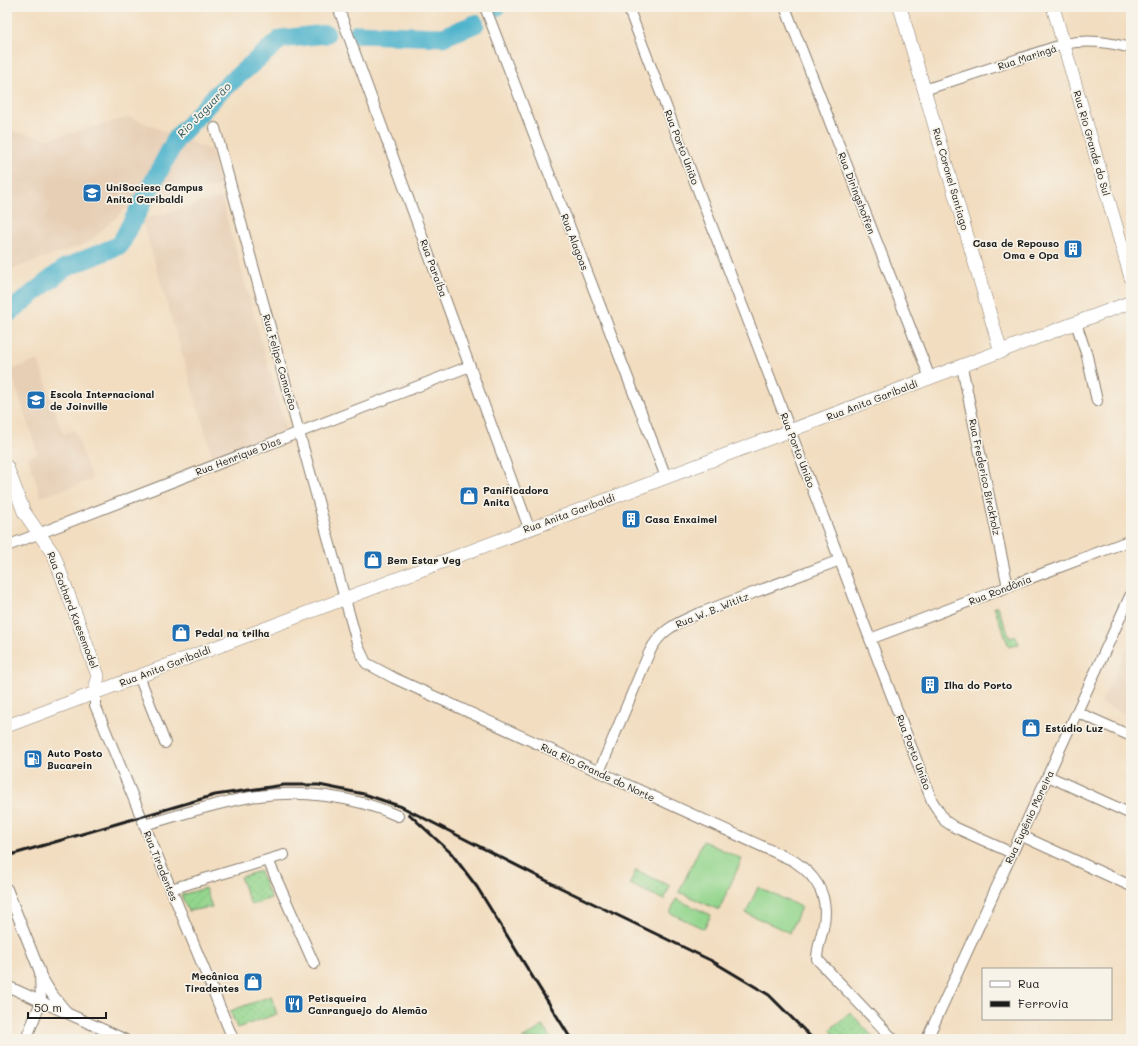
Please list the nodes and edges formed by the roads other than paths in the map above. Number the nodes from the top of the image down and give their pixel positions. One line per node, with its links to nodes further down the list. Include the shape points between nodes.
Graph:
1 (338, 7): 15 (street, Rua Paraíba)
2 (484, 7): 22 (street, Rua Alagoas)
3 (628, 7): 19 (street, Rua Porto União)
4 (785, 7): 17 (street, Rua Diringshoffen)
5 (900, 7): 9 (main road, Rua Coronel Santiago)
6 (1053, 7): 7 (main road, Rua Rio Grande do Sul)
7 (1064, 44): 8 (street, Rua Maringá, via 1095,41); 9 (street, Rua Maringá); 11 (main road, Rua Rio Grande do Sul)
8 (1131, 48)
9 (924, 90): 14 (main road, Rua Coronel Santiago)
10 (215, 128): 20 (street, Rua Felipe Camarão)
11 (1131, 278)
12 (1131, 302): 13 (main road, Rua Anita Garibaldi)
13 (1076, 323): 14 (main road, Rua Anita Garibaldi); 18 (street, via 1087,356)
14 (1001, 352): 16 (main road, Rua Anita Garibaldi)
15 (470, 366): 20 (street, Rua Henrique Dias); 23 (street, Rua Paraíba)
16 (962, 367): 17 (main road, Rua Anita Garibaldi); 28 (street, Rua Frederico Birckholz)
17 (930, 378): 19 (main road, Rua Anita Garibaldi)
18 (1096, 401)
19 (790, 431): 22 (main road, Rua Anita Garibaldi); 27 (street, Rua Porto União)
20 (300, 432): 24 (street, Rua Henrique Dias); 30 (street, Rua Felipe Camarão)
21 (7, 466): 24 (main road, Rua Gothard Kaesemodel, via 19,502)
22 (666, 477): 23 (main road, Rua Anita Garibaldi)
23 (529, 528): 30 (main road, Rua Anita Garibaldi)
24 (38, 534): 26 (street, Rua Henrique Dias); 33 (main road, Rua Gothard Kaesemodel, via 54,555 98,676)
25 (1131, 540): 28 (street, Rua Rondônia)
26 (7, 546)
27 (840, 560): 31 (street, Rua Porto União); 38 (street, Rua W. B. Wititz, via 695,615 663,632 650,653)
28 (1008, 587): 31 (street, Rua Rondônia)
29 (1131, 594): 34 (street, Rua Eugênio Moreira)
30 (345, 597): 32 (main road, Rua Anita Garibaldi); 38 (street, Rua Rio Grande do Norte, via 358,646 366,663 373,668)
31 (870, 639): 44 (street, Rua Porto União, via 937,812 954,827)
32 (139, 676): 33 (main road, Rua Anita Garibaldi); 37 (street)
33 (95, 692): 35 (main road, Rua Anita Garibaldi); 42 (street, Rua Tiradentes, via 95,705)
34 (1077, 712): 36 (street); 39 (street, Rua Eugênio Moreira)
35 (7, 726)
36 (1131, 736)
37 (165, 743)
38 (599, 772): 58 (street, Rua Rio Grande do Norte, via 794,861 804,868 818,884 825,908 817,958)
39 (1048, 776): 40 (street); 43 (street, Rua Eugênio Moreira)
40 (1131, 814)
41 (398, 816): 42 (street, via 357,801 333,797 278,795 225,802)
42 (144, 825): 48 (street, Rua Tiradentes)
43 (1020, 835): 44 (street, Rua Eugênio Moreira); 47 (street)
44 (1012, 853): 59 (street, Rua Eugênio Moreira)
45 (284, 856): 46 (street)
46 (268, 860): 48 (street); 50 (street)
47 (1131, 886)
48 (171, 889): 57 (street, Rua Tiradentes)
49 (7, 890): 51 (street)
50 (314, 964)
51 (40, 972): 53 (street); 54 (street, via 58,1002)
52 (7, 986): 53 (street)
53 (41, 1002): 54 (street); 55 (street)
54 (71, 1015): 56 (street)
55 (26, 1039)
56 (124, 1039)
57 (233, 1039)
58 (893, 1039)
59 (927, 1039)

